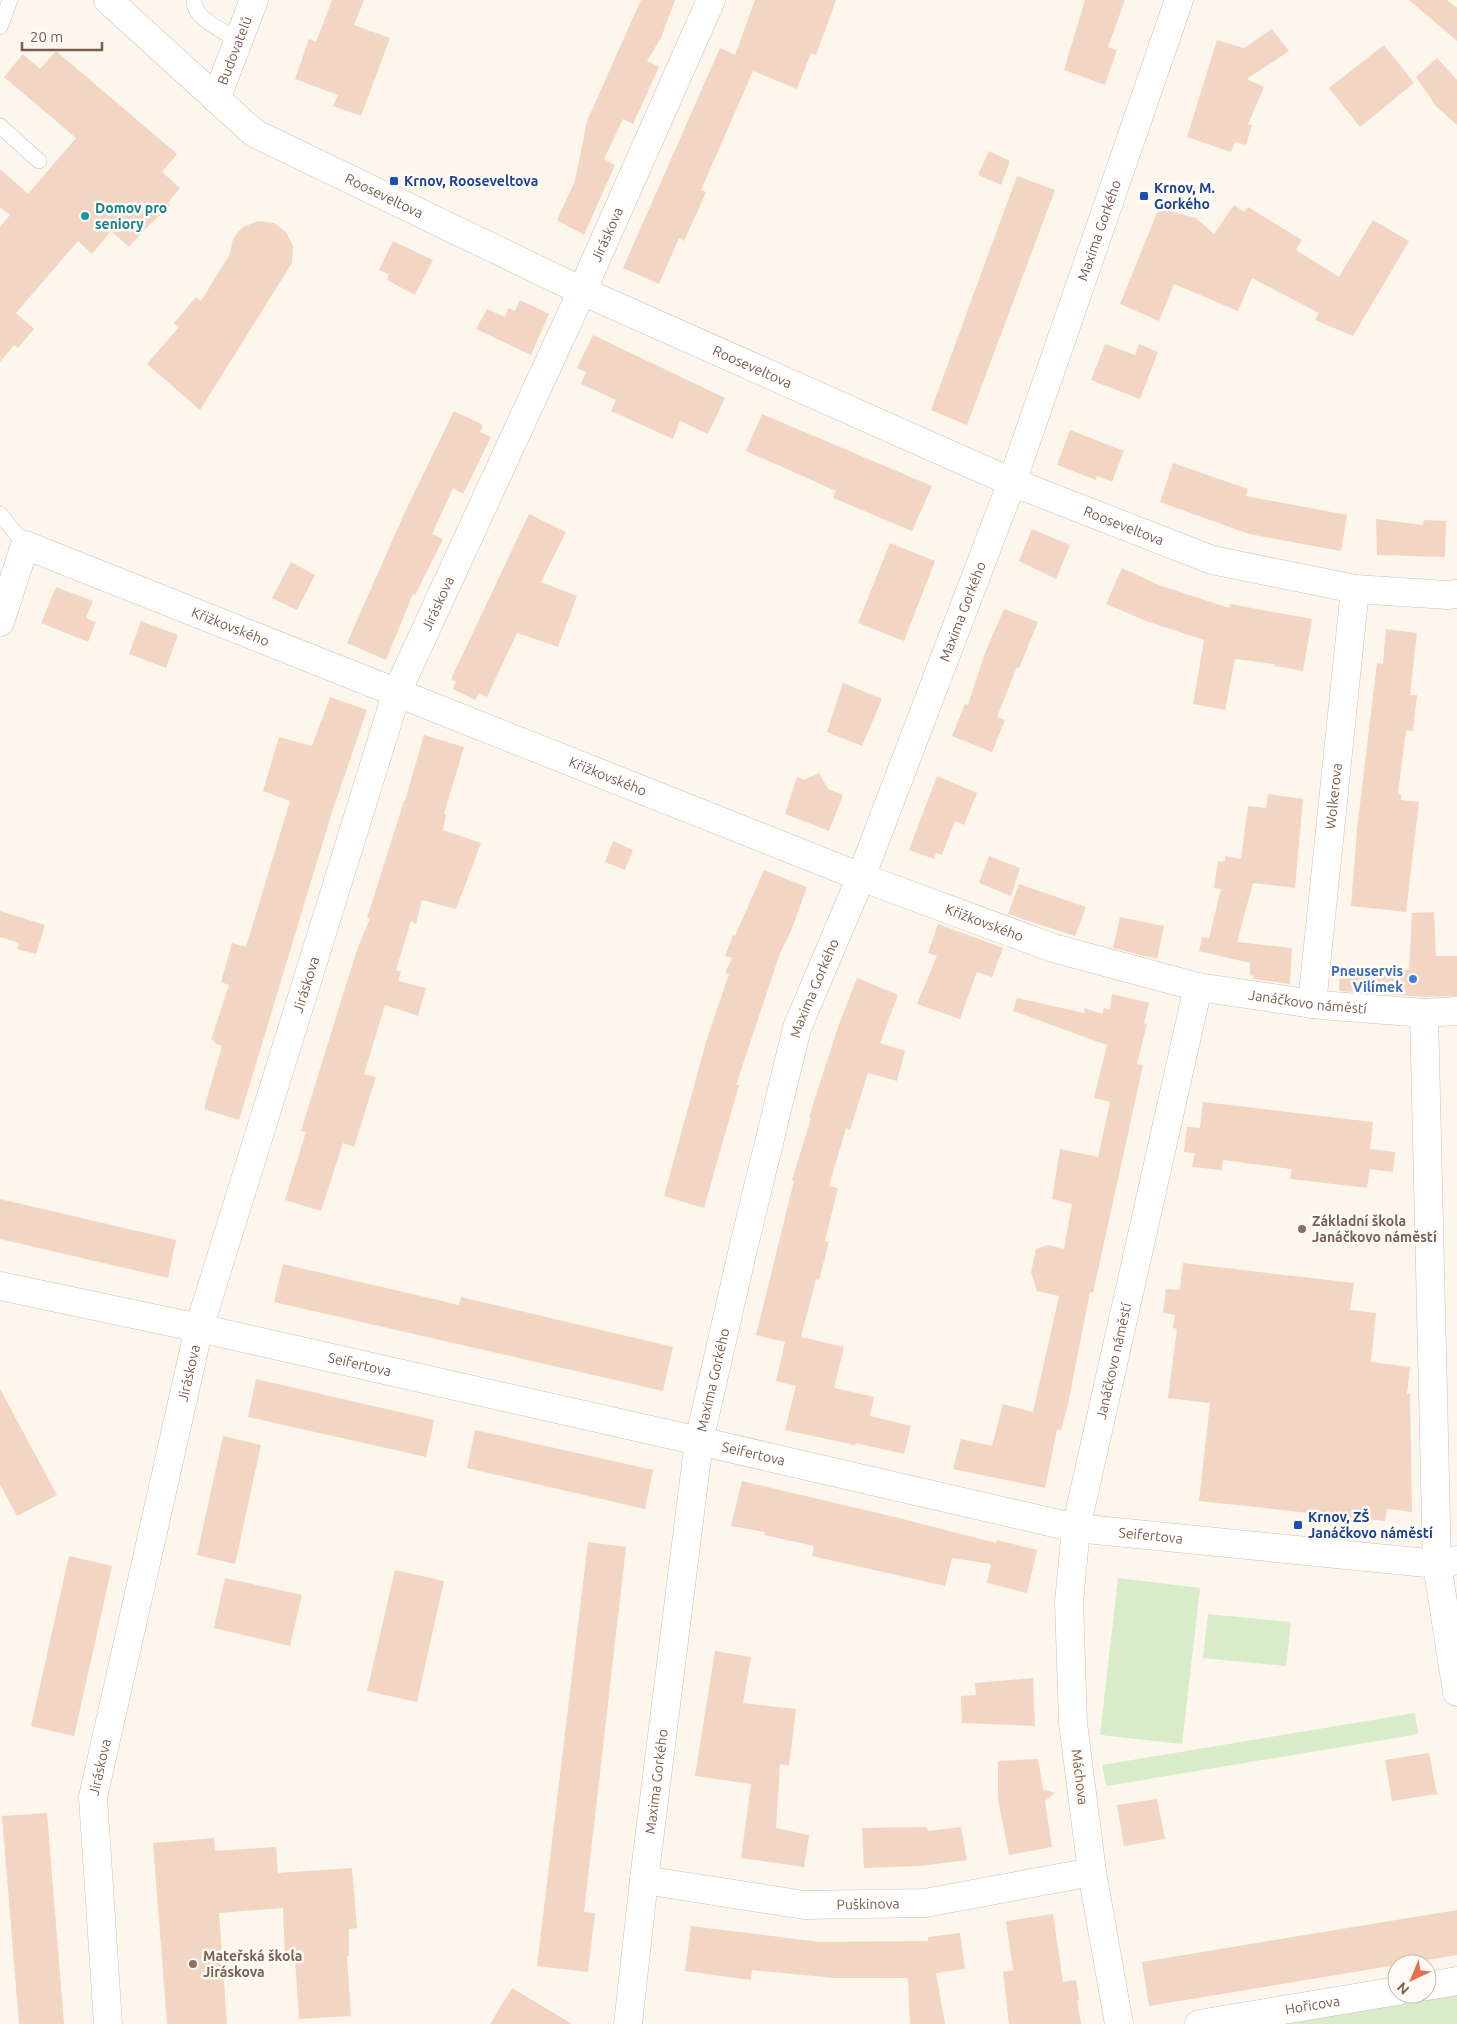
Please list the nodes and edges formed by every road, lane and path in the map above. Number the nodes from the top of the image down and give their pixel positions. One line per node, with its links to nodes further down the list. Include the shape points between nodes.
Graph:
1 (10, 0): 7 (lane)
2 (108, 0): 9 (street, Rooseveltova)
3 (194, 0): 8 (lane, via 195,9 201,16)
4 (254, 0): 8 (street, Budovatelů)
5 (711, 0): 12 (street, Jiráskova)
6 (1179, 0): 13 (street, Maxima Gorkého)
7 (0, 27)
8 (238, 40): 9 (street, Budovatelů)
9 (216, 99): 12 (street, Rooseveltova, via 254,133)
10 (0, 126): 11 (lane)
11 (39, 161)
12 (582, 292): 13 (street, Rooseveltova); 19 (street, Jiráskova)
13 (1012, 482): 16 (street, Rooseveltova, via 1212,560); 20 (street, Maxima Gorkého)
14 (0, 514): 15 (lane)
15 (25, 545): 18 (street); 19 (street, Křižkovského)
16 (1355, 589): 17 (street, Rooseveltova); 22 (street, Wolkerova)
17 (1457, 594)
18 (0, 622)
19 (398, 692): 20 (street, Křižkovského); 26 (street, Jiráskova)
20 (861, 877): 21 (street, Křižkovského, via 1053,948); 27 (street, Maxima Gorkého, via 797,1028)
21 (1198, 987): 22 (street, Janáčkovo náměstí); 28 (street, Janáčkovo náměstí)
22 (1312, 1004): 24 (street, Janáčkovo náměstí)
23 (1457, 1011): 24 (street)
24 (1424, 1013): 29 (street)
25 (0, 1286): 26 (street, Seifertova)
26 (199, 1328): 27 (street, Seifertova); 36 (street, Jiráskova, via 93,1796)
27 (699, 1441): 28 (street, Seifertova); 32 (street, Maxima Gorkého)
28 (1076, 1528): 29 (street, Seifertova); 31 (street, Máchova, via 1069,1602 1073,1723)
29 (1447, 1562): 30 (street)
30 (1457, 1692)
31 (1092, 1872): 32 (street, Puškinova, via 925,1903 804,1905); 38 (street, Máchova)
32 (644, 1880): 37 (street, Maxima Gorkého)
33 (1457, 1981): 34 (street)
34 (1437, 1984)
35 (1387, 1993): 39 (street, Hořicova)
36 (108, 2024)
37 (628, 2024)
38 (1119, 2024)
39 (1199, 2024)

